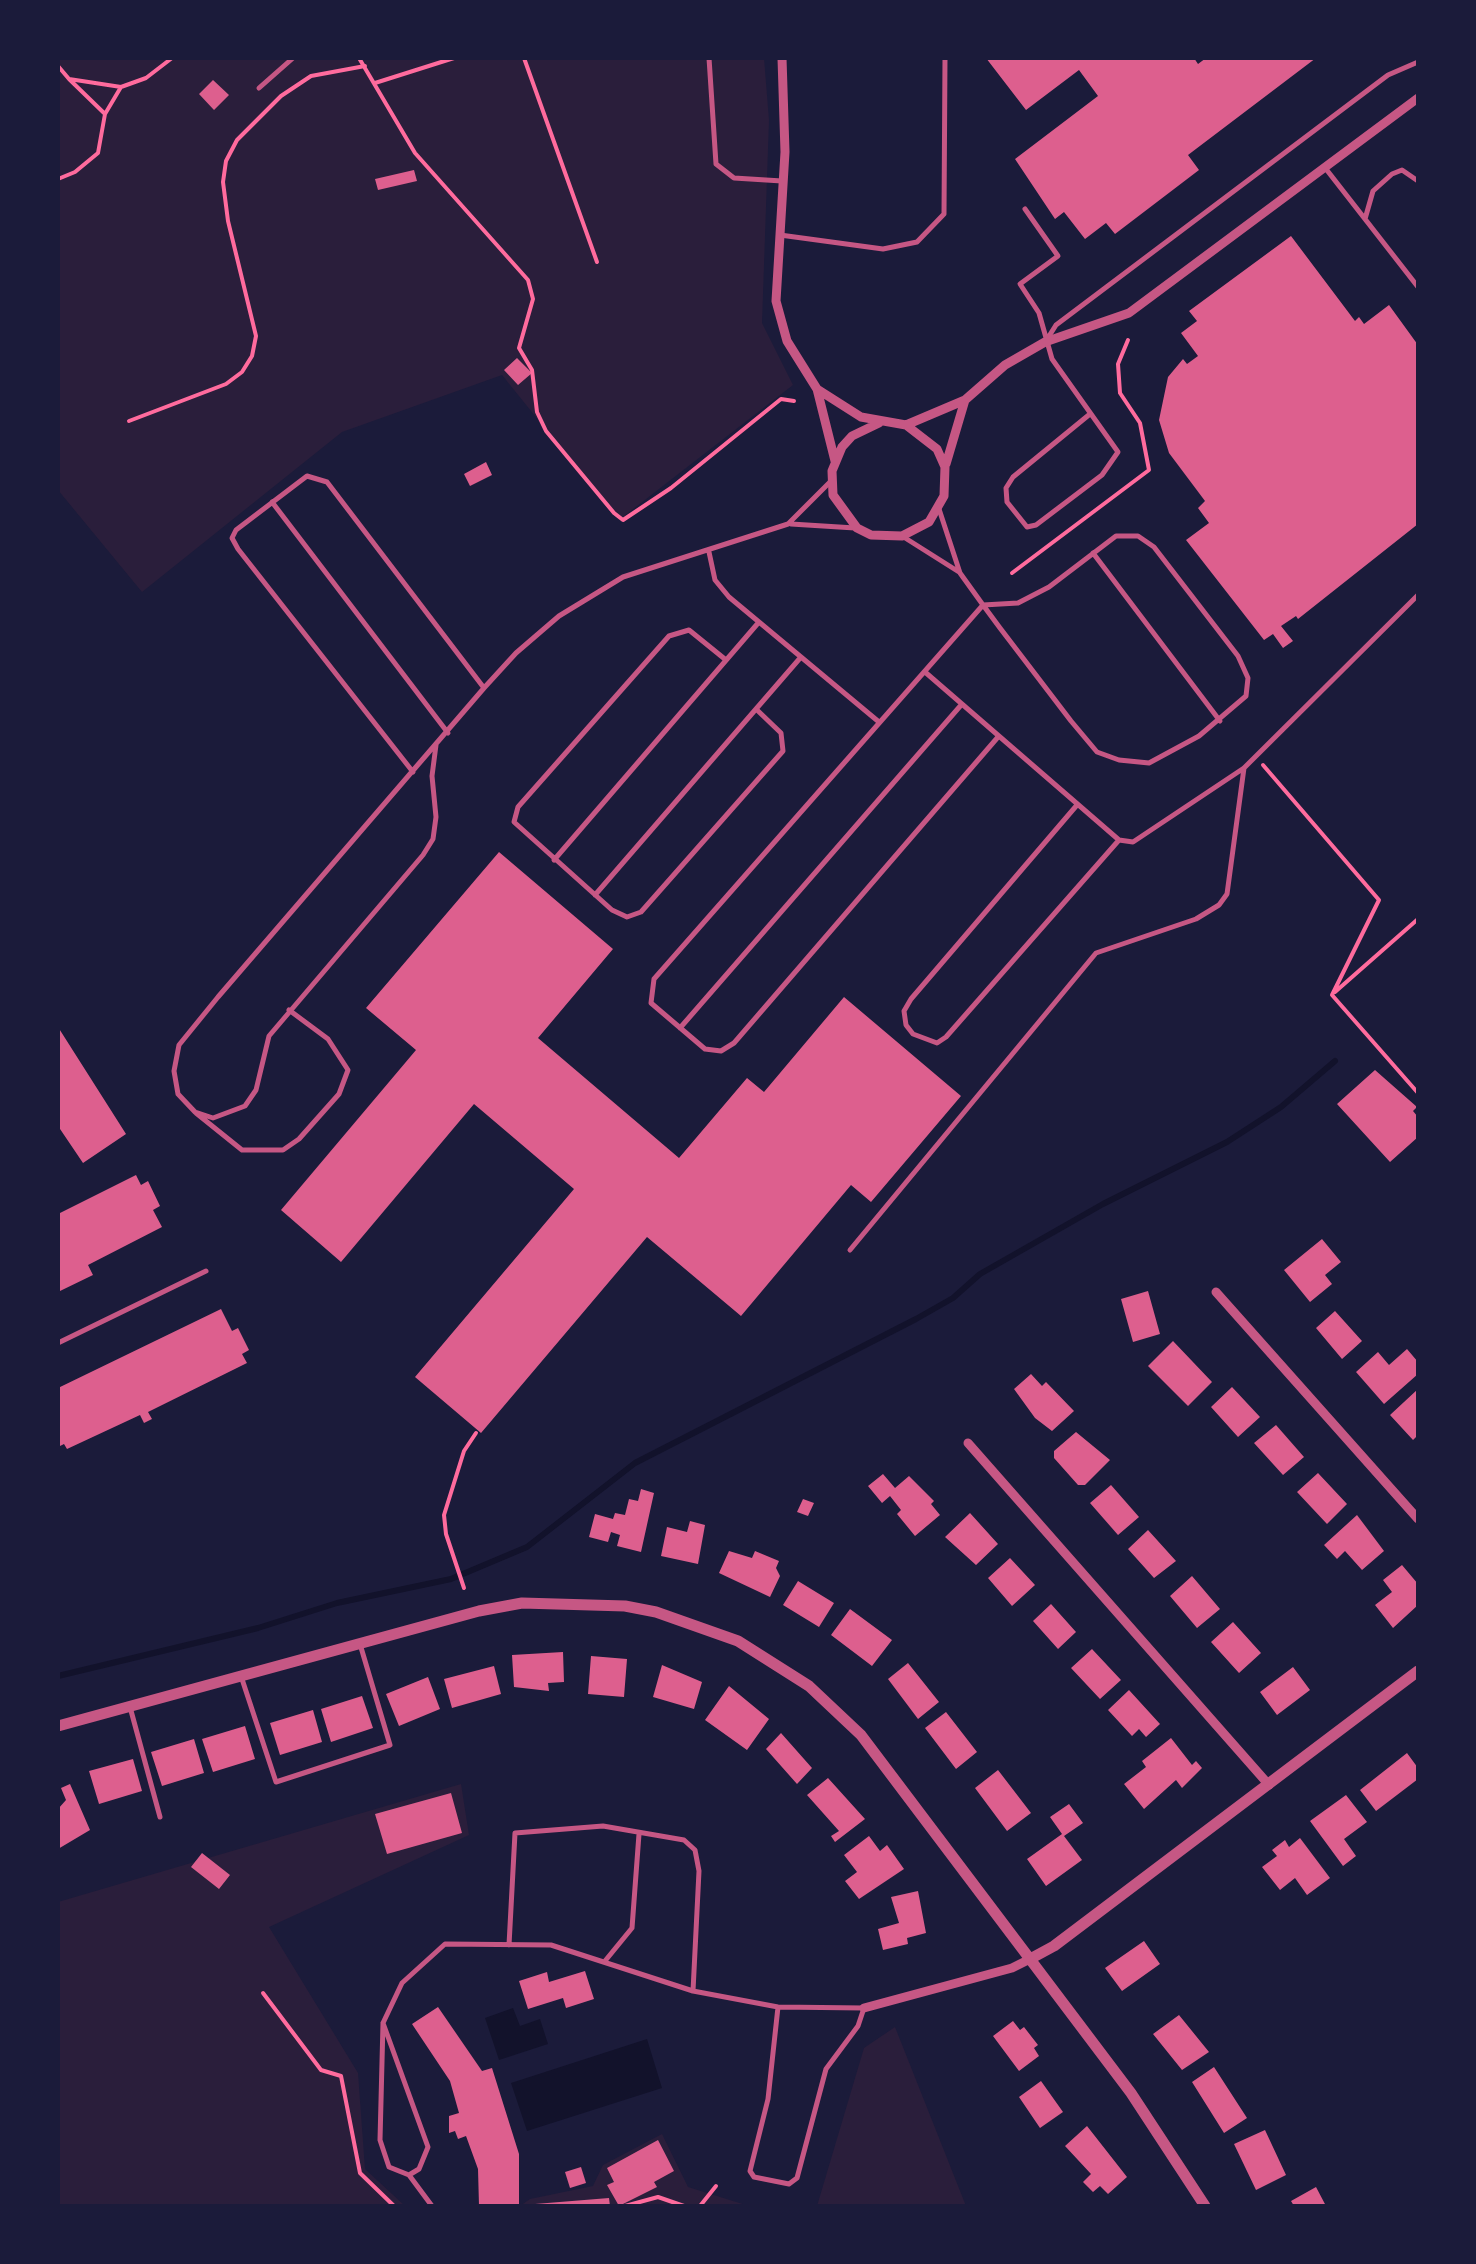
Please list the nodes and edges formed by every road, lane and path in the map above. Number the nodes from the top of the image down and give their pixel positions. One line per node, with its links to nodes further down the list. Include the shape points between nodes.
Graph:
1 (172, 58): 14 (path)
2 (293, 58): 15 (lane)
3 (359, 58): 11 (path)
4 (454, 58): 13 (path)
5 (524, 58): 25 (path)
6 (709, 58): 21 (lane, via 716,164 734,178)
7 (782, 58): 21 (street)
8 (945, 58): 24 (lane, via 944,214 917,242 884,249)
9 (1418, 62): 27 (lane, via 1357,98 1056,325)
10 (58, 66): 12 (path)
11 (365, 66): 13 (path); 32 (path, via 311,76 237,140 226,161 228,221 256,336 242,372)
12 (69, 79): 14 (path); 17 (path)
13 (376, 83): 30 (path, via 416,153 528,280 533,299 519,348 532,370 537,412 623,520 781,399)
14 (121, 87): 17 (path)
15 (260, 88)
16 (1418, 98): 18 (street)
17 (105, 114): 19 (path, via 98,153)
18 (1324, 167): 23 (lane); 27 (street, via 1129,313)
19 (58, 179)
20 (1418, 181): 23 (lane, via 1402,170 1392,174 1374,191)
21 (782, 182): 24 (street)
22 (1025, 210): 27 (lane, via 1058,256 1020,284 1039,313)
23 (1365, 219): 26 (lane)
24 (780, 235): 28 (street, via 779,317)
25 (598, 262)
26 (1418, 286)
27 (1045, 342): 29 (street); 31 (lane)
28 (817, 389): 33 (street); 35 (street)
29 (965, 400): 34 (street); 36 (street)
30 (794, 401)
31 (1090, 414): 31 (lane, via 1118,452 1115,460 1036,526 1027,526 1006,502 1006,488)
32 (129, 421)
33 (880, 423): 34 (street); 35 (street, via 852,436)
34 (906, 425): 36 (street, via 924,434)
35 (835, 461): 37 (street)
36 (945, 467): 39 (street)
37 (832, 481): 40 (lane); 41 (street, via 838,508)
38 (272, 502): 52 (lane, via 307,476 327,482); 57 (lane); 61 (lane, via 232,538)
39 (939, 510): 42 (street); 45 (lane)
40 (788, 524): 41 (lane); 43 (lane)
41 (857, 528): 42 (street)
42 (902, 536): 45 (lane)
43 (709, 552): 48 (lane, via 715,580); 52 (lane, via 623,577 559,616)
44 (1093, 553): 47 (lane, via 1018,604); 55 (lane); 55 (lane, via 1116,536 1138,536 1154,547 1238,656 1248,678 1246,696)
45 (960, 573): 47 (lane)
46 (1418, 595): 60 (lane)
47 (983, 604): 51 (lane); 55 (lane, via 1097,752 1149,763)
48 (759, 622): 49 (lane); 50 (lane)
49 (801, 657): 54 (lane); 56 (lane)
50 (726, 660): 64 (lane); 64 (lane, via 689,630 669,636 518,807 514,822)
51 (925, 672): 53 (lane); 56 (lane)
52 (484, 688): 57 (lane)
53 (962, 704): 58 (lane); 69 (lane)
54 (756, 709): 65 (lane); 65 (lane, via 782,733 783,752 640,912 626,917)
55 (1220, 721)
56 (880, 723): 69 (lane, via 654,978 651,1003)
57 (448, 732): 59 (lane)
58 (998, 736): 62 (lane); 69 (lane, via 734,1042 721,1051 705,1049)
59 (436, 745): 61 (lane); 68 (lane, via 434,839)
60 (1244, 768): 63 (lane, via 1152,833); 67 (path, via 1264,765 1379,900); 72 (lane, via 1219,905 1096,953)
61 (412, 772): 71 (lane, via 179,1045 178,1094)
62 (1077, 805): 63 (lane); 63 (lane, via 910,999 904,1011 913,1034 937,1042 946,1037)
63 (1119, 840)
64 (554, 860): 65 (lane)
65 (595, 895)
66 (1418, 919): 67 (path)
67 (1332, 995): 70 (path)
68 (289, 1010): 71 (lane, via 269,1036 256,1090 245,1106 213,1118); 71 (lane, via 328,1039 348,1070 338,1094 300,1138 283,1150 242,1150)
69 (680, 1028)
70 (1418, 1094)
71 (195, 1112)
72 (850, 1250)
73 (206, 1271): 75 (lane)
74 (1216, 1292): 78 (street)
75 (58, 1342)
76 (476, 1433): 79 (path, via 444,1515)
77 (968, 1443): 85 (street)
78 (1418, 1519)
79 (464, 1587)
80 (360, 1644): 82 (street); 82 (lane, via 390,1745 276,1782); 89 (street, via 479,1611 556,1601 656,1612 738,1641 809,1686 861,1735)
81 (1418, 1670): 85 (street)
82 (241, 1676): 83 (street)
83 (129, 1704): 84 (street); 86 (lane)
84 (58, 1726)
85 (1269, 1784): 89 (street)
86 (160, 1817)
87 (639, 1834): 88 (lane, via 603,1826 515,1833); 90 (lane, via 632,1928); 91 (lane, via 684,1840 695,1850)
88 (509, 1945): 90 (lane, via 551,1945); 95 (lane, via 446,1944 402,1983)
89 (1030, 1959): 94 (street); 103 (street, via 1151,2120)
90 (604, 1962): 91 (lane)
91 (693, 1991): 93 (lane)
92 (263, 1993): 98 (path, via 321,2070 341,2076 360,2172)
93 (778, 2007): 94 (lane); 94 (lane, via 768,2100 750,2170 754,2177 789,2184 797,2178 826,2069)
94 (864, 2008)
95 (383, 2023): 96 (lane, via 380,2140 390,2166); 96 (lane, via 428,2147 419,2170)
96 (409, 2175): 99 (lane)
97 (716, 2186): 102 (path)
98 (394, 2206)
99 (432, 2206)
100 (625, 2206): 101 (path, via 658,2197)
101 (684, 2206)
102 (700, 2206)
103 (1204, 2206)

